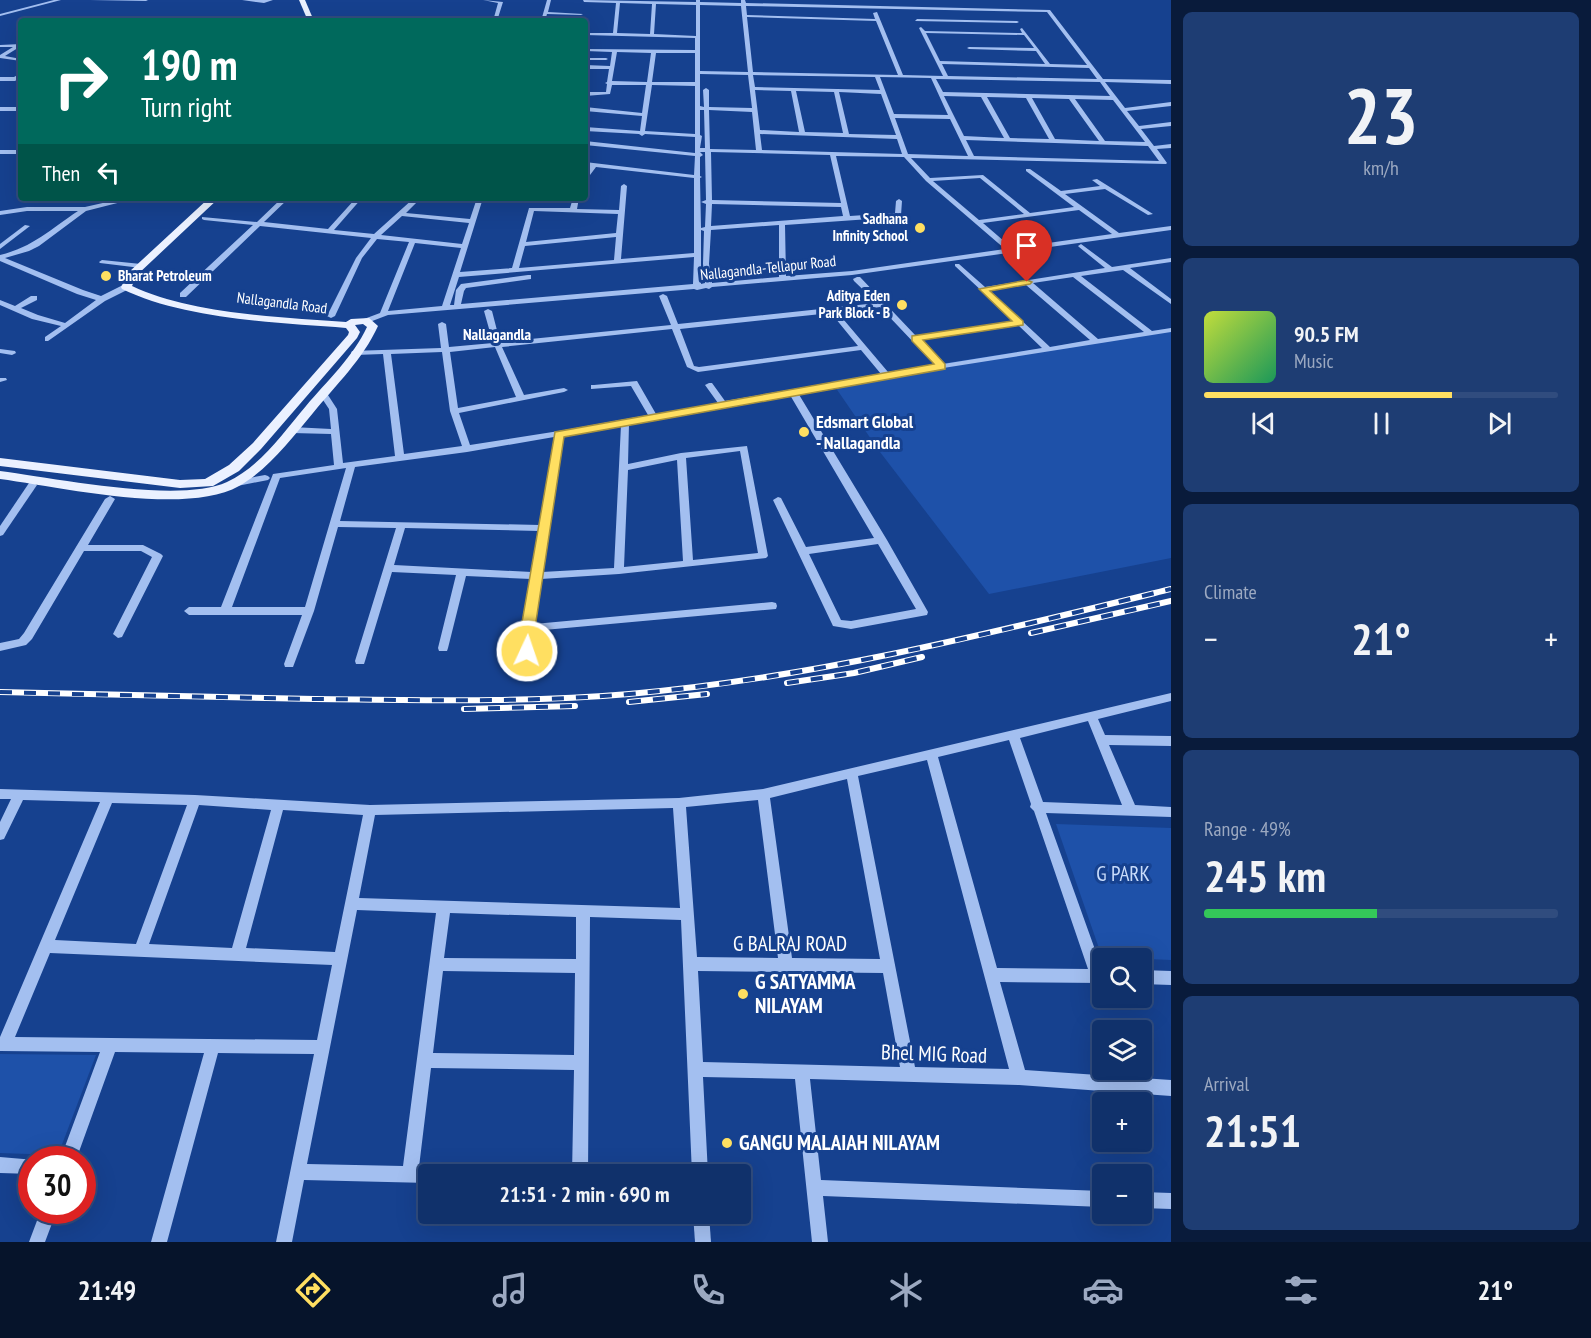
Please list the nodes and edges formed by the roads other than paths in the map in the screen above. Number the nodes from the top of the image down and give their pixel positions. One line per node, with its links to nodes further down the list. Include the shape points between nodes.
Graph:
1 (59, 0): 24 (street)
2 (92, 0): 3 (street)
3 (146, 0)
4 (277, 0): 12 (street)
5 (302, 0): 26 (main road)
6 (484, 0): 27 (street, via 501,2)
7 (549, 0): 21 (street)
8 (870, 0): 18 (street)
9 (907, 0): 19 (street)
10 (244, 1): 12 (street); 17 (street)
11 (584, 1): 13 (street); 22 (street)
12 (270, 2)
13 (618, 2): 14 (street); 37 (street)
14 (654, 2): 15 (street); 38 (street)
15 (701, 2): 16 (street); 39 (street); 61 (street)
16 (743, 2): 18 (street); 23 (street)
17 (253, 3)
18 (873, 7): 19 (street); 30 (street)
19 (911, 8): 20 (street); 31 (street)
20 (1008, 10): 32 (street); 60 (street, via 1048,10)
21 (545, 13): 22 (street); 28 (street)
22 (581, 14): 29 (street)
23 (745, 16): 30 (street); 62 (street)
24 (0, 17): 25 (street)
25 (19, 17)
26 (309, 18)
27 (496, 18)
28 (544, 18)
29 (580, 18)
30 (878, 20): 65 (street)
31 (917, 20): 32 (street); 33 (street)
32 (1017, 22): 36 (street)
33 (923, 32): 34 (street); 55 (street)
34 (959, 32): 36 (street); 45 (street)
35 (588, 34): 37 (street)
36 (1024, 34): 47 (street)
37 (615, 35): 38 (street)
38 (652, 36): 39 (street)
39 (698, 37): 51 (street)
40 (0, 39): 41 (street)
41 (18, 44)
42 (18, 44): 43 (street)
43 (0, 46)
44 (18, 46): 53 (street)
45 (969, 48): 47 (street); 56 (street)
46 (615, 50): 48 (street); 50 (street); 59 (street)
47 (1037, 50): 57 (street)
48 (588, 51)
49 (588, 51): 52 (street, via 606,56)
50 (654, 51): 51 (street); 72 (street)
51 (698, 52): 61 (street)
52 (588, 59)
53 (1, 60): 54 (street)
54 (18, 62)
55 (938, 62): 56 (street); 67 (street)
56 (979, 63): 57 (street)
57 (1048, 65): 60 (street)
58 (588, 66): 59 (street)
59 (603, 67): 69 (street)
60 (1091, 67): 70 (street)
61 (702, 72): 62 (street); 73 (street); 88 (street)
62 (749, 73): 63 (street); 74 (street)
63 (877, 76): 65 (street); 77 (street)
64 (18, 77): 68 (street)
65 (901, 77): 66 (street)
66 (933, 78): 67 (street); 80 (street)
67 (947, 78): 70 (street)
68 (0, 79)
69 (608, 82): 72 (street); 78 (street)
70 (1103, 82): 71 (street); 84 (street)
71 (1171, 82)
72 (649, 83): 73 (street); 96 (street)
73 (699, 84): 87 (street)
74 (751, 88): 75 (street); 93 (street)
75 (792, 89): 76 (street); 103 (street)
76 (836, 90): 77 (street); 105 (street)
77 (882, 92): 97 (street)
78 (608, 93): 79 (street); 92 (street)
79 (588, 94)
80 (940, 94): 81 (street); 98 (street)
81 (983, 95): 82 (street); 109 (street)
82 (1028, 96): 83 (street); 110 (street)
83 (1071, 97): 84 (street); 111 (street)
84 (1116, 98): 94 (street)
85 (1171, 104): 94 (street)
86 (18, 106): 89 (street)
87 (699, 108): 88 (street); 106 (street)
88 (707, 108): 93 (street); 115 (street)
89 (13, 109): 90 (street); 95 (street)
90 (18, 109)
91 (588, 109): 92 (street)
92 (602, 110): 96 (street)
93 (754, 110): 102 (street)
94 (1125, 110): 100 (street)
95 (1, 113)
96 (645, 116): 104 (street)
97 (891, 116): 98 (street); 107 (street)
98 (952, 117): 108 (street)
99 (1171, 124): 100 (street)
100 (1138, 128): 113 (street)
101 (588, 129): 104 (street)
102 (757, 132): 103 (street); 118 (street)
103 (802, 133): 105 (street)
104 (642, 134): 106 (street)
105 (846, 135): 107 (street)
106 (699, 136): 119 (street)
107 (899, 137): 121 (street)
108 (962, 138): 109 (street); 122 (street)
109 (1008, 140): 110 (street)
110 (1053, 141): 111 (street)
111 (1103, 142): 113 (street)
112 (588, 143): 119 (street)
113 (1152, 146): 114 (street); 122 (street, via 1164,163)
114 (1171, 146)
115 (708, 151): 118 (street); 119 (street); 143 (street)
116 (0, 152): 117 (street)
117 (18, 152)
118 (759, 152): 120 (street)
119 (700, 153): 127 (street)
120 (833, 154): 121 (street); 144 (street)
121 (906, 156): 122 (street); 128 (street)
122 (972, 158)
123 (588, 164): 124 (street)
124 (594, 165): 126 (street); 127 (street)
125 (1028, 170): 132 (street)
126 (588, 174)
127 (699, 177): 142 (street)
128 (928, 180): 152 (street, via 981,176); 157 (street)
129 (1095, 180): 131 (street)
130 (624, 186): 148 (street)
131 (1106, 187): 132 (street); 151 (street)
132 (1060, 193): 145 (street)
133 (121, 201): 146 (street)
134 (211, 201): 180 (main road)
135 (222, 201): 153 (main road, Nallagandla Road)
136 (283, 201): 156 (street)
137 (356, 201): 163 (street)
138 (415, 201): 149 (street)
139 (479, 201): 155 (street)
140 (575, 201): 147 (street)
141 (899, 201): 154 (street, via 898,215)
142 (699, 202): 143 (street); 161 (street)
143 (708, 202): 144 (street); 162 (street)
144 (845, 205): 154 (street)
145 (1081, 208): 152 (street); 166 (street)
146 (86, 209): 150 (street); 175 (street, via 42,244)
147 (573, 211): 148 (street); 169 (street, via 531,209)
148 (622, 212): 165 (street)
149 (401, 213): 155 (street); 167 (street)
150 (2, 214)
151 (1150, 214)
152 (1029, 215): 157 (street)
153 (204, 218): 156 (street); 194 (main road, Nallagandla Road, via 140,281)
154 (847, 218): 158 (street)
155 (472, 221): 170 (street)
156 (259, 222): 163 (street); 194 (street)
157 (978, 222): 173 (street)
158 (782, 223): 162 (street); 188 (street)
159 (27, 226): 172 (street)
160 (1171, 228): 166 (street, Nallagandla-Tellapur Road)
161 (697, 229): 162 (street); 174 (street)
162 (708, 229): 191 (street)
163 (330, 231): 167 (street)
164 (1171, 233): 171 (street, Nallagandla-Tellapur Road)
165 (620, 235): 169 (street); 177 (street)
166 (1117, 235): 173 (street, Nallagandla-Tellapur Road)
167 (376, 236): 168 (street); 208 (street, via 359,258)
168 (413, 240): 170 (street); 207 (street)
169 (522, 244): 183 (street)
170 (463, 246): 184 (street)
171 (1081, 246): 179 (street, Nallagandla-Tellapur Road); 182 (street)
172 (0, 247)
173 (1011, 251): 188 (street, Nallagandla-Tellapur Road)
174 (697, 255): 177 (street); 192 (street)
175 (0, 257): 197 (street)
176 (1171, 260): 181 (street)
177 (617, 261): 183 (street)
178 (102, 262): 180 (street)
179 (957, 265): 187 (street, Nallagandla-Tellapur Road); 193 (street)
180 (141, 266): 190 (main road)
181 (1124, 267): 182 (street); 199 (street)
182 (1110, 269): 185 (street)
183 (514, 270): 184 (street)
184 (455, 275): 204 (street)
185 (1075, 275): 189 (street); 215 (street)
186 (528, 277): 203 (street, via 464,286)
187 (857, 279): 195 (street, Nallagandla-Tellapur Road); 201 (street)
188 (783, 280): 191 (street, Nallagandla-Tellapur Road)
189 (1027, 282): 193 (street); 218 (street)
190 (126, 287): 197 (street); 209 (main road, Nallagandla Road, via 176,303)
191 (709, 287): 192 (street, Nallagandla-Tellapur Road)
192 (697, 288): 200 (street, Nallagandla-Tellapur Road)
193 (983, 289): 210 (street)
194 (183, 295): 208 (main road, Nallagandla Road)
195 (663, 296): 200 (street, Nallagandla-Tellapur Road); 213 (street)
196 (34, 298): 202 (street)
197 (102, 299): 212 (street)
198 (0, 302): 202 (street)
199 (1171, 302)
200 (548, 303): 203 (street, Nallagandla-Tellapur Road); 205 (street, Nallagandla-Tellapur Road)
201 (882, 305): 206 (street); 216 (street)
202 (16, 308): 212 (street)
203 (457, 308): 204 (street, Nallagandla-Tellapur Road)
204 (445, 309): 207 (street, Nallagandla-Tellapur Road)
205 (488, 311): 209 (street, Nallagandla-Tellapur Road); 219 (street)
206 (833, 311): 213 (street); 220 (street)
207 (383, 314): 209 (street, Nallagandla-Tellapur Road)
208 (331, 316): 209 (main road, Nallagandla Road)
209 (361, 322): 225 (main road, via 370,332); 249 (main road, via 349,341 257,446 221,477 208,483 186,484)
210 (1019, 323): 216 (street); 222 (street)
211 (442, 324): 221 (street)
212 (66, 325): 217 (street)
213 (674, 327): 219 (street); 220 (street, via 691,367 703,371)
214 (1171, 330): 215 (street)
215 (1150, 333): 218 (street)
216 (915, 338): 227 (street)
217 (48, 339)
218 (1095, 341): 222 (street)
219 (497, 344): 221 (street); 234 (street)
220 (864, 347): 228 (street)
221 (444, 350): 226 (street); 236 (street)
222 (1048, 350): 227 (street)
223 (0, 351): 224 (street)
224 (12, 353)
225 (355, 353): 226 (street); 233 (main road)
226 (387, 353): 244 (street)
227 (941, 366): 228 (street)
228 (886, 375): 232 (street)
229 (709, 385): 235 (street)
230 (594, 387): 237 (street, via 634,383)
231 (564, 390): 234 (street)
232 (793, 392): 235 (street); 261 (street)
233 (323, 394): 239 (main road); 240 (street, via 333,410)
234 (521, 398): 236 (street)
235 (723, 404): 237 (street)
236 (454, 411): 242 (street)
237 (653, 417): 238 (street)
238 (625, 422): 241 (street); 248 (street)
239 (292, 430): 240 (street); 252 (main road, via 252,471)
240 (335, 432): 247 (street)
241 (559, 434): 242 (street); 259 (street)
242 (467, 449): 244 (street)
243 (681, 456): 248 (street); 264 (street); 264 (street, via 744,448 763,556)
244 (400, 458): 246 (street)
245 (0, 462): 249 (main road)
246 (351, 465): 247 (street); 257 (street)
247 (339, 467): 271 (street, via 276,476)
248 (624, 468): 266 (street)
249 (98, 474): 254 (main road)
250 (0, 475): 254 (main road)
251 (265, 478): 252 (street)
252 (232, 484): 254 (main road, via 193,495)
253 (32, 485): 260 (street)
254 (89, 485)
255 (110, 499): 262 (street)
256 (778, 500): 263 (street)
257 (335, 524): 258 (street); 272 (street)
258 (402, 524): 259 (street); 265 (street)
259 (545, 528): 268 (street)
260 (0, 533)
261 (882, 540): 263 (street); 263 (street, via 922,612 851,625 837,623)
262 (82, 548): 274 (street, via 143,548 158,556); 275 (street, via 28,636 22,642)
263 (804, 551)
264 (688, 564): 266 (street)
265 (389, 568): 267 (street); 278 (street)
266 (619, 571): 268 (street)
267 (462, 572): 268 (street); 276 (street)
268 (537, 576): 273 (street)
269 (772, 606): 273 (street)
270 (189, 611): 271 (street)
271 (225, 611): 272 (street)
272 (309, 611): 279 (street)
273 (528, 628): 277 (street)
274 (118, 634)
275 (0, 647)
276 (443, 648)
277 (527, 651)
278 (360, 661)
279 (289, 664)
280 (1171, 697): 281 (street)
281 (1091, 716): 282 (street); 283 (street)
282 (1013, 734): 285 (street); 294 (street)
283 (1102, 741): 284 (street); 296 (street)
284 (1171, 741)
285 (932, 755): 286 (street); 313 (street)
286 (852, 775): 289 (street); 312 (street)
287 (0, 794): 288 (street)
288 (20, 794): 290 (street); 298 (street)
289 (763, 795): 292 (street); 310 (street)
290 (108, 797): 291 (street); 303 (street)
291 (195, 800): 293 (street); 304 (street)
292 (679, 803): 295 (street); 302 (street)
293 (278, 805): 295 (street); 305 (street)
294 (1036, 807): 296 (street); 306 (street)
295 (370, 810): 299 (street)
296 (1131, 811): 297 (street)
297 (1171, 812)
298 (0, 835)
299 (350, 904): 300 (street); 307 (street)
300 (444, 906): 301 (street); 308 (street)
301 (583, 911): 302 (street); 311 (street)
302 (687, 914): 309 (street)
303 (46, 946): 304 (street); 317 (street)
304 (140, 950): 305 (street)
305 (237, 955): 307 (street)
306 (1092, 955)
307 (338, 959): 320 (street)
308 (436, 964): 311 (street); 321 (street)
309 (691, 964): 310 (street, G BALRAJ ROAD); 323 (street)
310 (786, 965): 312 (street, G BALRAJ ROAD)
311 (582, 966): 322 (street)
312 (888, 966): 325 (street)
313 (991, 975): 314 (street); 326 (street)
314 (1092, 976)
315 (1152, 977): 316 (street)
316 (1171, 978)
317 (3, 1044): 318 (street)
318 (110, 1045): 319 (street); 328 (street)
319 (213, 1046): 320 (street); 343 (street)
320 (320, 1047): 333 (street)
321 (424, 1060): 322 (street); 334 (street)
322 (581, 1063): 329 (street)
323 (696, 1069): 324 (street, Bhel MIG Road); 330 (street)
324 (802, 1072): 325 (street, Bhel MIG Road); 336 (street)
325 (909, 1075): 326 (street, Bhel MIG Road)
326 (1019, 1077): 327 (street, Bhel MIG Road)
327 (1171, 1088)
328 (73, 1146)
329 (580, 1164)
330 (700, 1164)
331 (0, 1165): 332 (street)
332 (18, 1166)
333 (297, 1172): 334 (street); 344 (street)
334 (410, 1175): 335 (street)
335 (418, 1175)
336 (814, 1188): 337 (street); 346 (street)
337 (1092, 1198)
338 (1152, 1200): 339 (street)
339 (1171, 1201)
340 (44, 1224): 342 (street)
341 (702, 1224): 345 (street)
342 (37, 1242)
343 (159, 1242)
344 (284, 1242)
345 (703, 1242)
346 (820, 1242)

